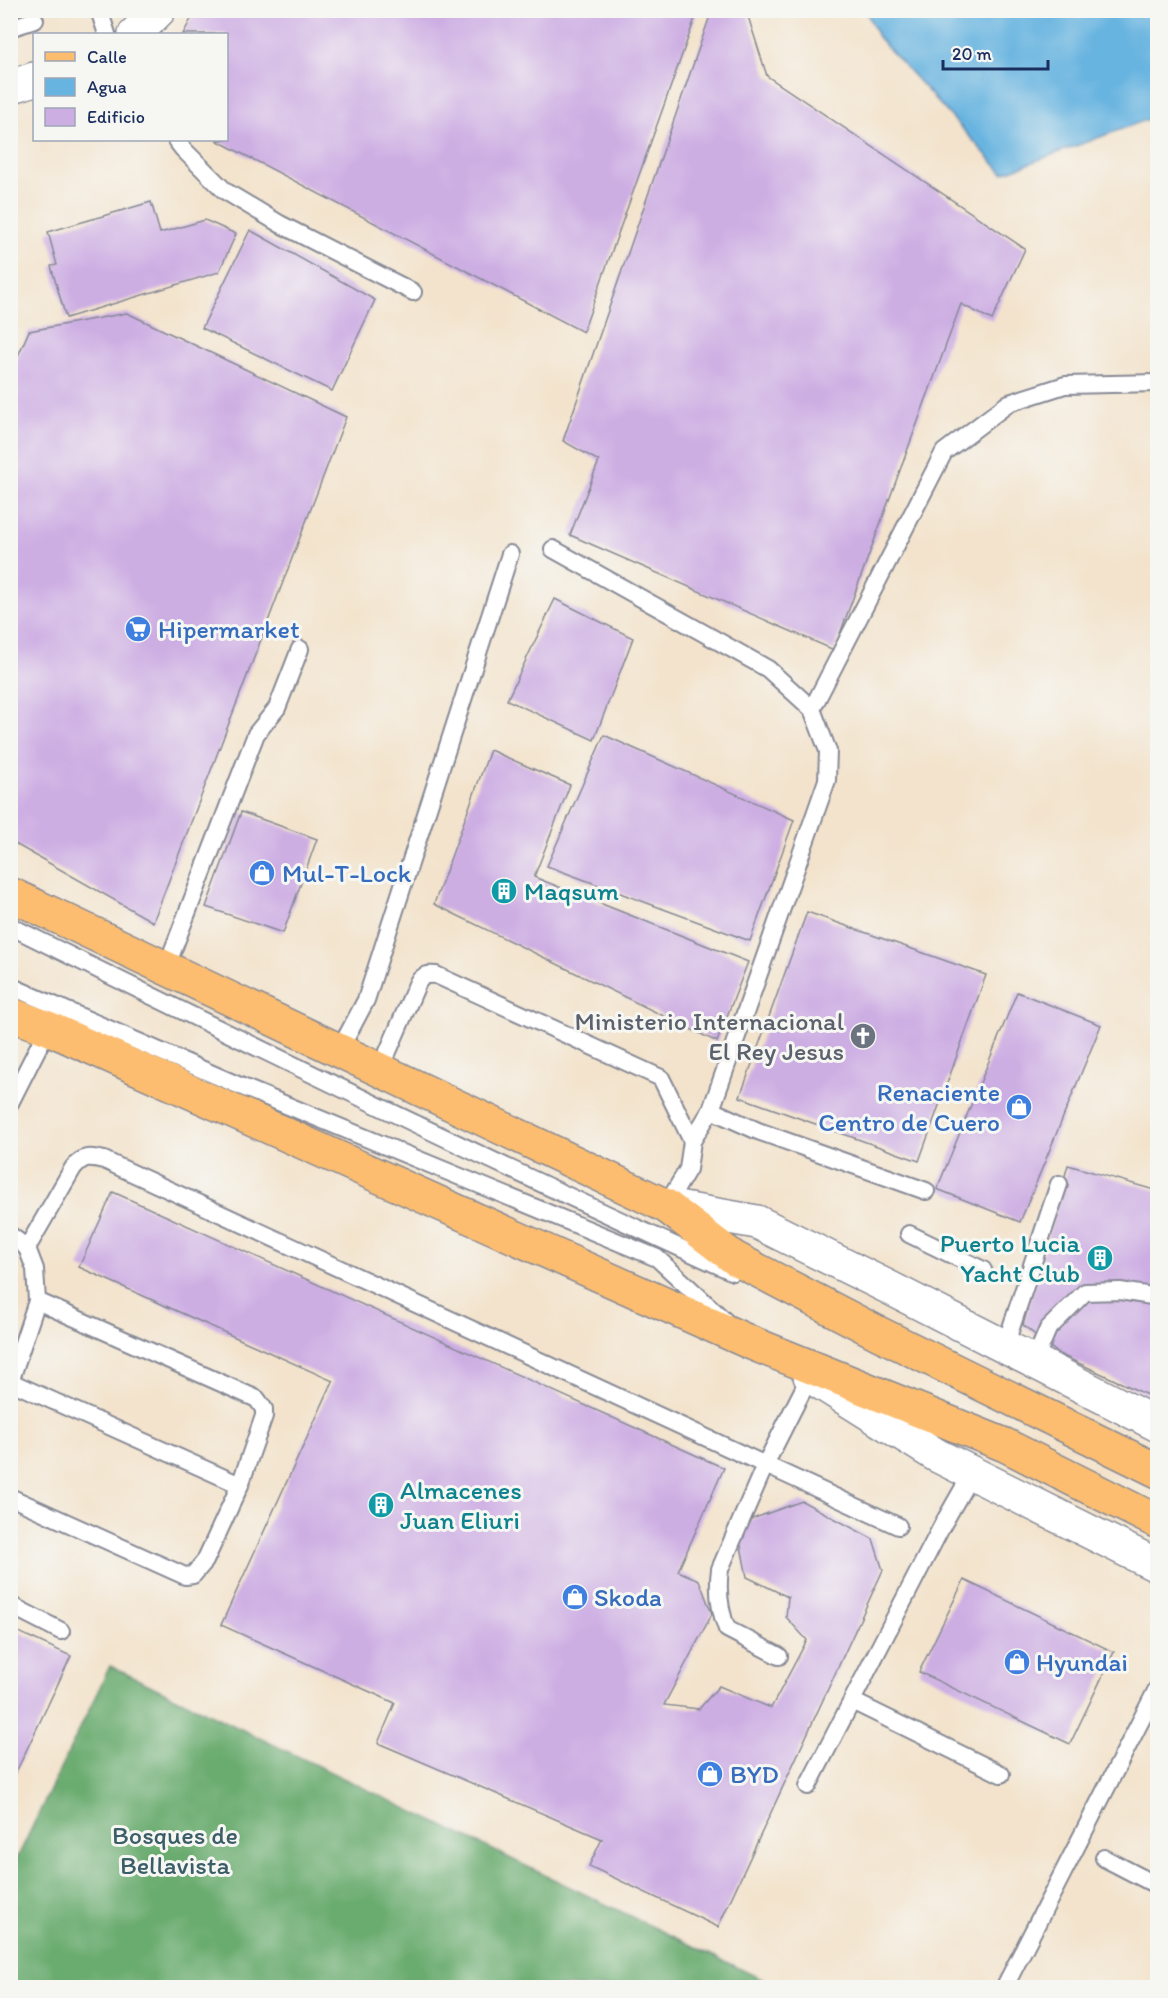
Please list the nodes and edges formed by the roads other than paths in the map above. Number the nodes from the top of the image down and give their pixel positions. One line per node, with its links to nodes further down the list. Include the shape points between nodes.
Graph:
1 (99, 10): 5 (lane)
2 (159, 10): 6 (street)
3 (36, 22): 4 (lane)
4 (10, 28)
5 (107, 33)
6 (136, 33)
7 (33, 79): 8 (street)
8 (10, 87)
9 (177, 141): 10 (lane, via 225,191 280,224)
10 (413, 291)
11 (1158, 383): 15 (lane, via 1065,385 1009,402 944,452)
12 (553, 549): 15 (lane, via 768,669)
13 (510, 554): 22 (lane, via 366,1000)
14 (300, 649): 18 (lane, via 277,708 256,734)
15 (812, 709): 25 (lane, via 828,751 827,780)
16 (10, 894): 18 (main road)
17 (10, 926): 36 (lane, via 581,1203 825,1314)
18 (166, 968): 22 (main road)
19 (10, 986): 38 (lane, via 240,1086 657,1258)
20 (10, 1014): 21 (main road)
21 (48, 1028): 24 (lane); 38 (main road)
22 (339, 1051): 23 (main road)
23 (380, 1070): 26 (lane, via 418,982 428,974 436,975 661,1078); 29 (main road)
24 (10, 1103)
25 (711, 1110): 26 (lane); 28 (lane, via 758,1131)
26 (692, 1141): 29 (lane, via 688,1169)
27 (1059, 1184): 37 (lane)
28 (926, 1191)
29 (666, 1206): 36 (main road, via 734,1258); 37 (street, via 757,1222)
30 (909, 1234): 33 (lane)
31 (10, 1235): 32 (lane)
32 (27, 1248): 35 (lane, via 35,1269); 43 (lane, via 77,1163 90,1156 104,1160)
33 (983, 1270)
34 (1158, 1298): 39 (lane, via 1120,1291 1085,1292 1048,1329)
35 (37, 1301): 41 (lane); 46 (lane, via 257,1399 264,1416)
36 (880, 1334): 44 (main road)
37 (1005, 1346): 39 (street)
38 (760, 1347): 40 (street); 48 (main road, via 1005,1445)
39 (1034, 1362): 42 (street)
40 (810, 1376): 43 (lane); 45 (street, via 936,1455)
41 (10, 1382): 46 (lane)
42 (1158, 1425)
43 (765, 1465): 49 (lane); 53 (lane, via 720,1569 718,1597 727,1629)
44 (1158, 1471)
45 (972, 1473): 50 (street); 55 (lane)
46 (240, 1485): 47 (lane, via 205,1562 193,1575 185,1576)
47 (10, 1497)
48 (1158, 1522)
49 (898, 1526)
50 (1158, 1566)
51 (10, 1605): 52 (lane)
52 (61, 1631)
53 (779, 1656)
54 (1158, 1687): 60 (lane)
55 (852, 1701): 56 (lane); 57 (lane)
56 (1001, 1774)
57 (808, 1786)
58 (1104, 1858): 59 (lane)
59 (1158, 1886)
60 (1004, 1988)

